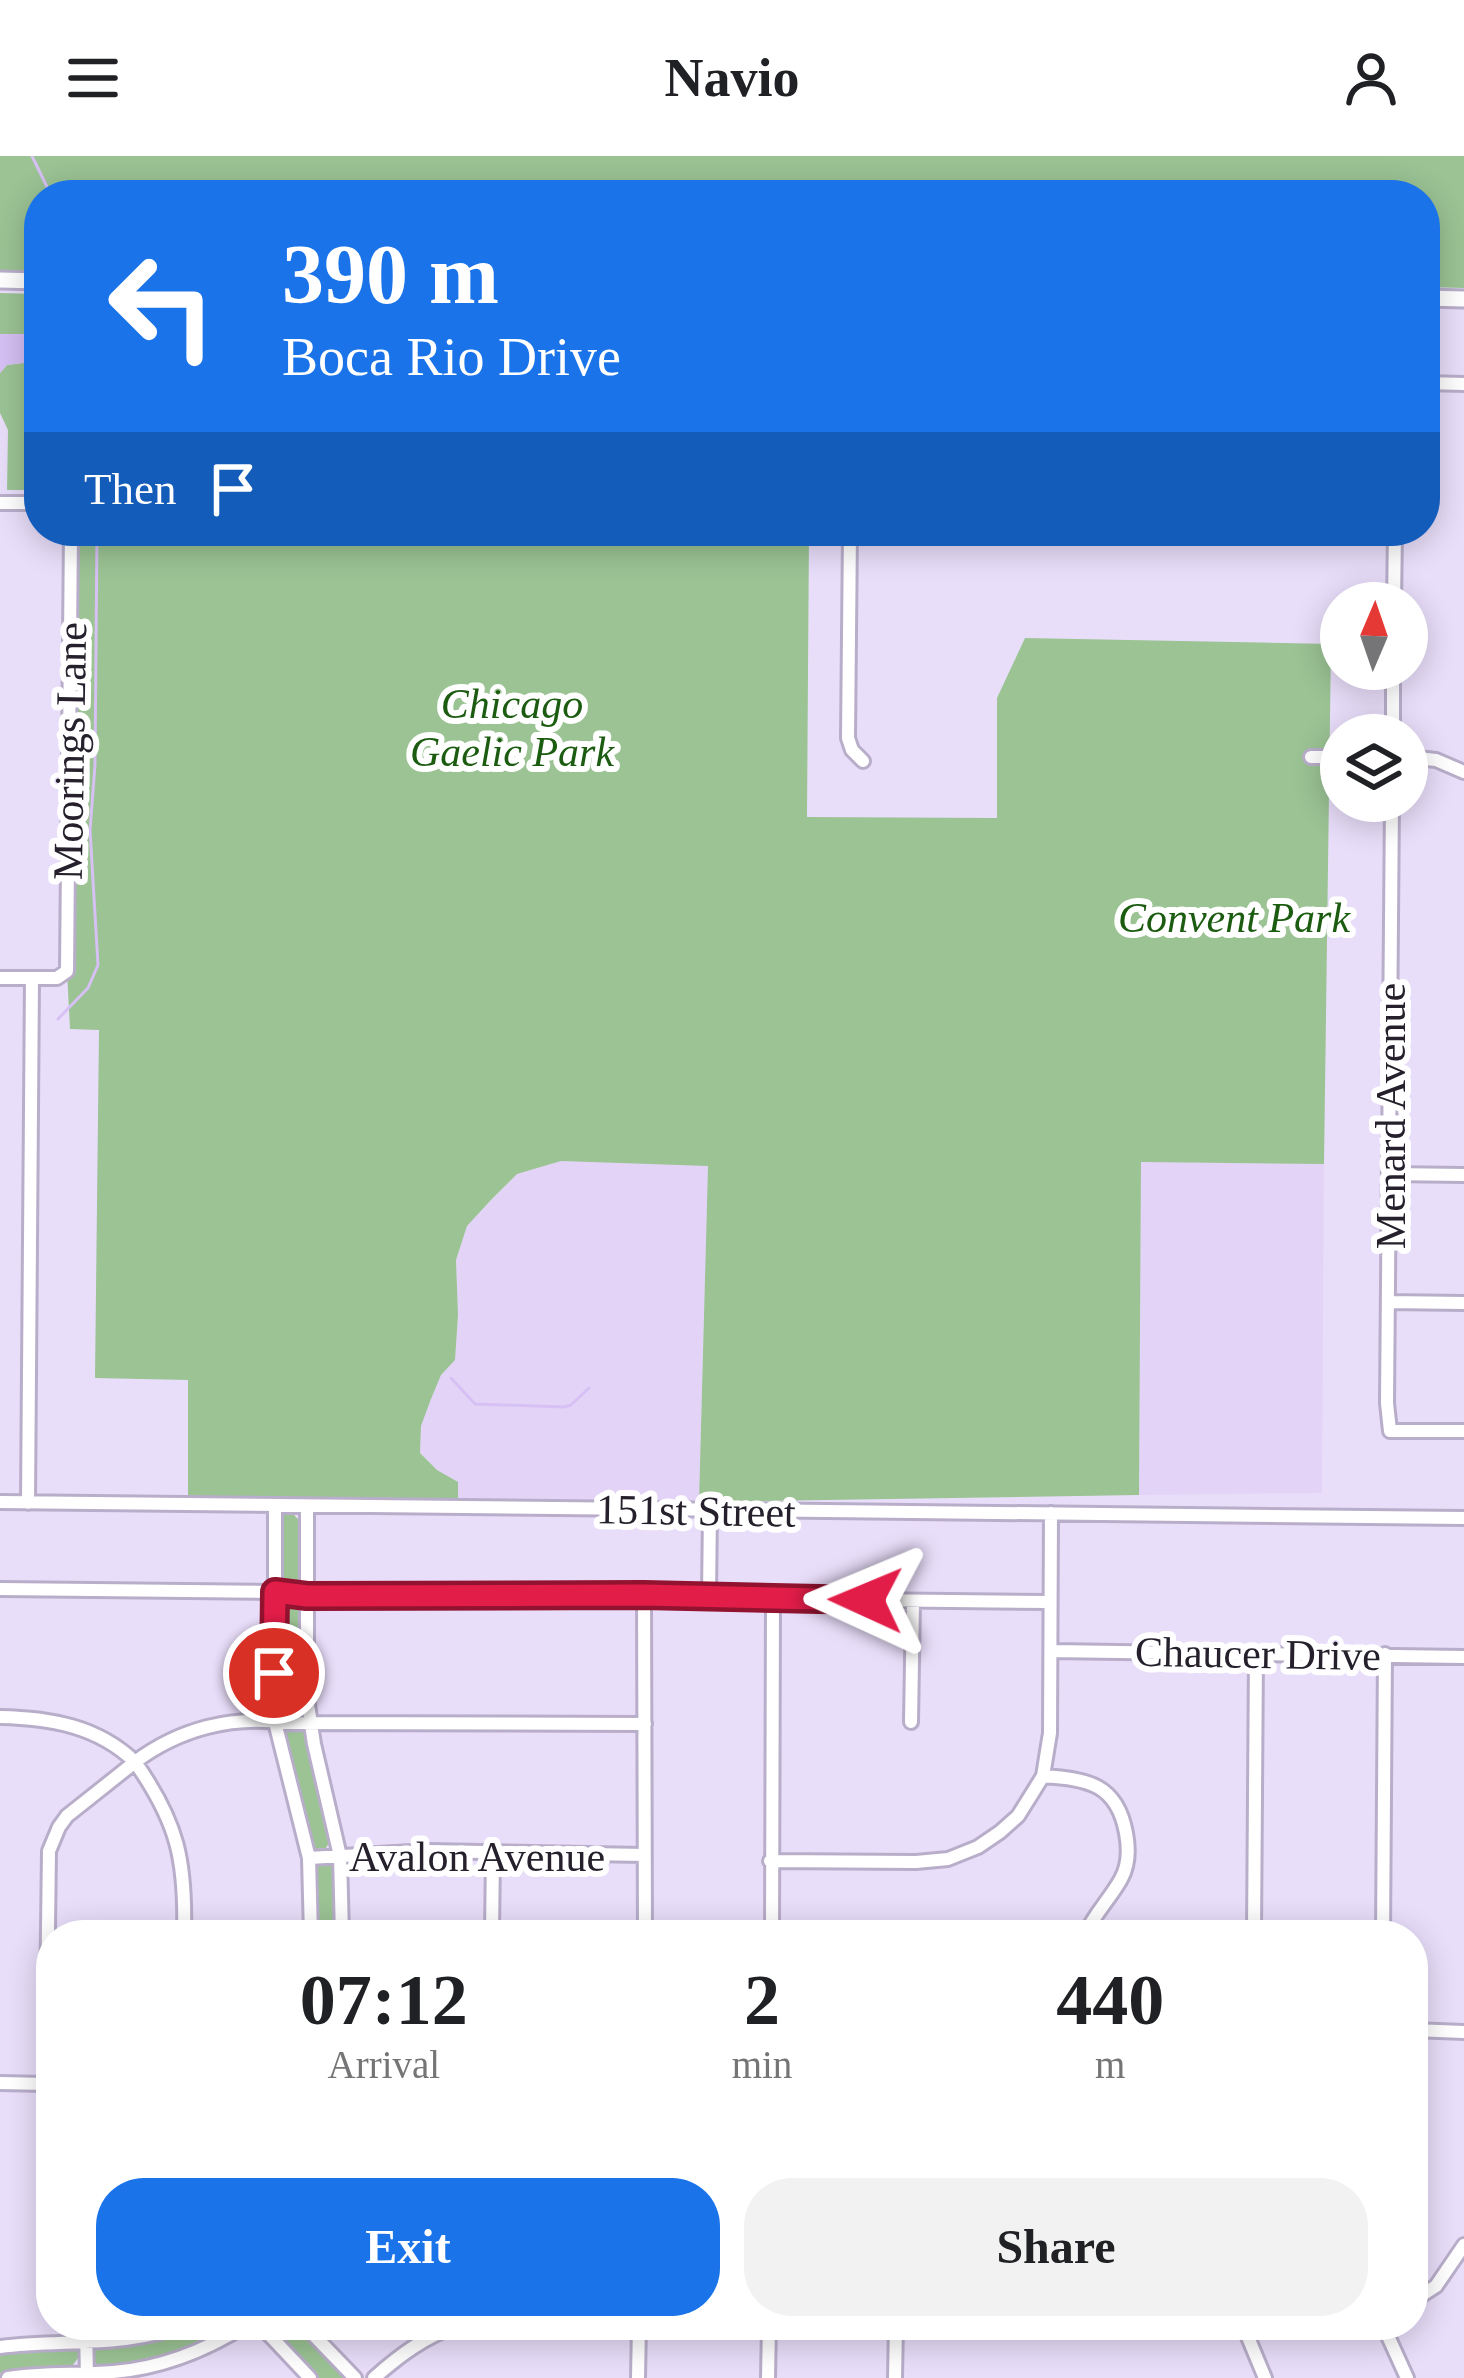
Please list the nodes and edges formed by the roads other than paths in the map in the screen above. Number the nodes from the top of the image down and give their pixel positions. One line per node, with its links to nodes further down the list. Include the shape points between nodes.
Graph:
1 (71, 546): 12 (street, Moorings Lane, via 67,971)
2 (850, 546): 8 (street, via 848,738)
3 (1395, 546): 4 (street)
4 (1394, 582)
5 (1312, 758): 6 (street)
6 (1320, 758)
7 (1428, 760): 9 (street)
8 (862, 761)
9 (1464, 772)
10 (1392, 822): 13 (street, Menard Avenue)
11 (0, 978): 12 (street)
12 (32, 979): 19 (street)
13 (1390, 1174): 14 (street); 15 (street, Menard Avenue)
14 (1464, 1175)
15 (1388, 1302): 16 (street); 17 (street, Menard Avenue, via 1390,1431)
16 (1464, 1303)
17 (1464, 1431)
18 (0, 1502): 19 (street, 151st Street)
19 (28, 1503): 20 (street, 151st Street)
20 (275, 1505): 21 (street, 151st Street); 26 (street)
21 (307, 1505): 22 (street, 151st Street); 28 (street)
22 (710, 1510): 23 (street, 151st Street); 29 (street)
23 (1051, 1514): 24 (street, 151st Street); 32 (street)
24 (1464, 1518)
25 (0, 1589): 26 (street)
26 (275, 1592): 28 (street); 38 (street)
27 (644, 1595): 28 (street); 29 (street); 41 (street)
28 (307, 1596): 39 (street)
29 (709, 1596): 30 (street)
30 (773, 1599): 31 (street); 48 (street)
31 (913, 1601): 32 (street); 40 (street)
32 (1050, 1601): 33 (street)
33 (1051, 1651): 34 (street, Chaucer Drive); 43 (street)
34 (1256, 1653): 35 (street, Chaucer Drive); 57 (street)
35 (1385, 1654): 36 (street, Chaucer Drive); 58 (street)
36 (1464, 1657)
37 (0, 1718): 42 (street, via 70,1725)
38 (275, 1722): 39 (street); 42 (street, via 212,1726); 47 (street)
39 (310, 1722): 41 (street); 46 (street)
40 (911, 1722)
41 (645, 1724): 45 (street)
42 (135, 1762): 49 (street, via 59,1827 49,1851); 50 (street, via 175,1836)
43 (1042, 1776): 48 (street, via 1000,1832 948,1859); 56 (street, via 1080,1780 1116,1799 1129,1846 1125,1870)
44 (493, 1852): 45 (street, Avalon Avenue); 46 (street, Avalon Avenue); 53 (street)
45 (644, 1855): 54 (street)
46 (340, 1856): 47 (street, Avalon Avenue); 52 (street)
47 (309, 1858): 51 (street)
48 (770, 1861): 55 (street)
49 (48, 1920)
50 (184, 1920)
51 (311, 1920)
52 (342, 1920)
53 (492, 1920)
54 (645, 1920)
55 (772, 1920)
56 (1092, 1920)
57 (1254, 1920)
58 (1383, 1920)
59 (1428, 2031): 60 (street)
60 (1464, 2032)
61 (0, 2084): 62 (street)
62 (36, 2084)
63 (1464, 2246): 64 (street)
64 (1428, 2292)
65 (41, 2340): 76 (street)
66 (87, 2340): 77 (street)
67 (223, 2340): 77 (street, via 164,2364)
68 (274, 2340): 79 (street)
69 (318, 2340): 80 (street)
70 (423, 2340): 81 (street)
71 (639, 2340): 82 (street)
72 (769, 2340): 83 (street)
73 (896, 2340): 84 (street)
74 (1249, 2340): 85 (street)
75 (1390, 2340): 86 (street)
76 (0, 2347)
77 (87, 2375): 78 (street)
78 (8, 2378)
79 (310, 2378)
80 (355, 2378)
81 (374, 2378)
82 (638, 2378)
83 (768, 2378)
84 (895, 2378)
85 (1265, 2378)
86 (1407, 2378)

